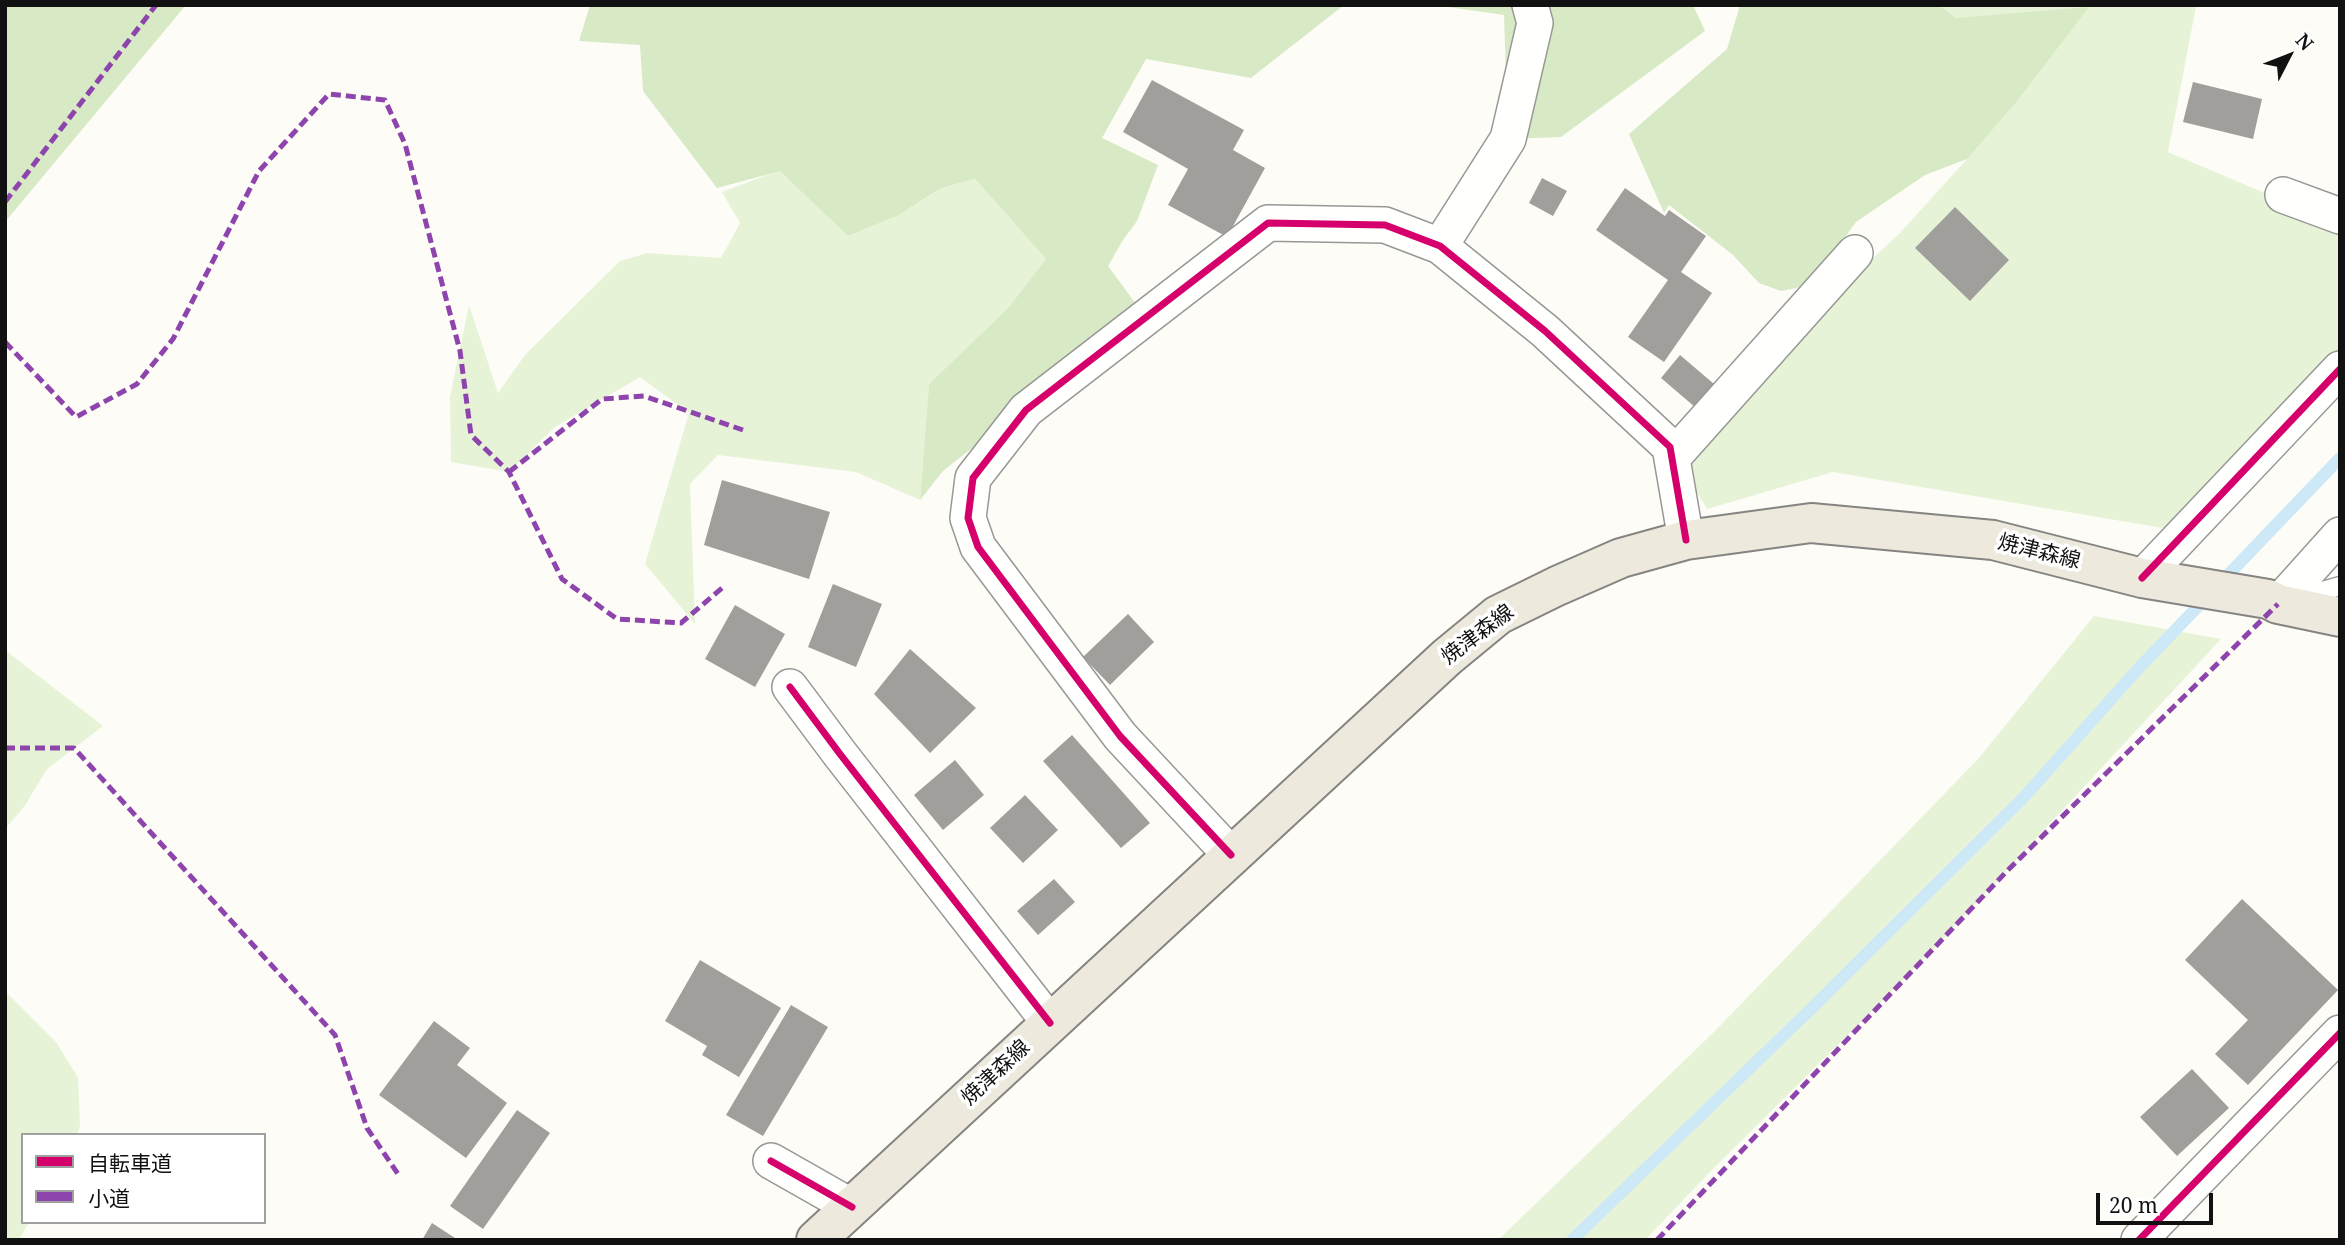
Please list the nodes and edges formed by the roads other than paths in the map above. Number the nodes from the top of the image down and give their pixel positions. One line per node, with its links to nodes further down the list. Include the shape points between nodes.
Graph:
1 (1530, 5): 4 (street, via 1535,23 1508,139)
2 (2283, 195): 3 (street)
3 (2340, 216)
4 (1440, 246): 7 (street, via 1545,331 1670,447); 15 (street, via 1385,225 1268,223 1026,410 973,478 968,518 978,547 1120,736)
5 (1855, 253): 7 (street)
6 (2340, 369): 10 (street)
7 (1672, 458): 9 (street)
8 (2340, 535): 12 (street)
9 (1686, 540): 10 (main road, 焼津森線, via 1811,523 1993,540); 15 (main road, 焼津森線, via 1621,558 1498,615)
10 (2142, 578): 12 (main road, 焼津森線)
11 (2340, 586): 12 (lane)
12 (2273, 602): 13 (main road, 焼津森線)
13 (2340, 617)
14 (790, 687): 16 (street)
15 (1231, 855): 16 (main road, 焼津森線)
16 (1050, 1023): 19 (main road, 焼津森線)
17 (2340, 1033): 21 (street)
18 (771, 1161): 19 (street)
19 (852, 1207): 20 (main road, 焼津森線)
20 (816, 1240)
21 (2138, 1240)

